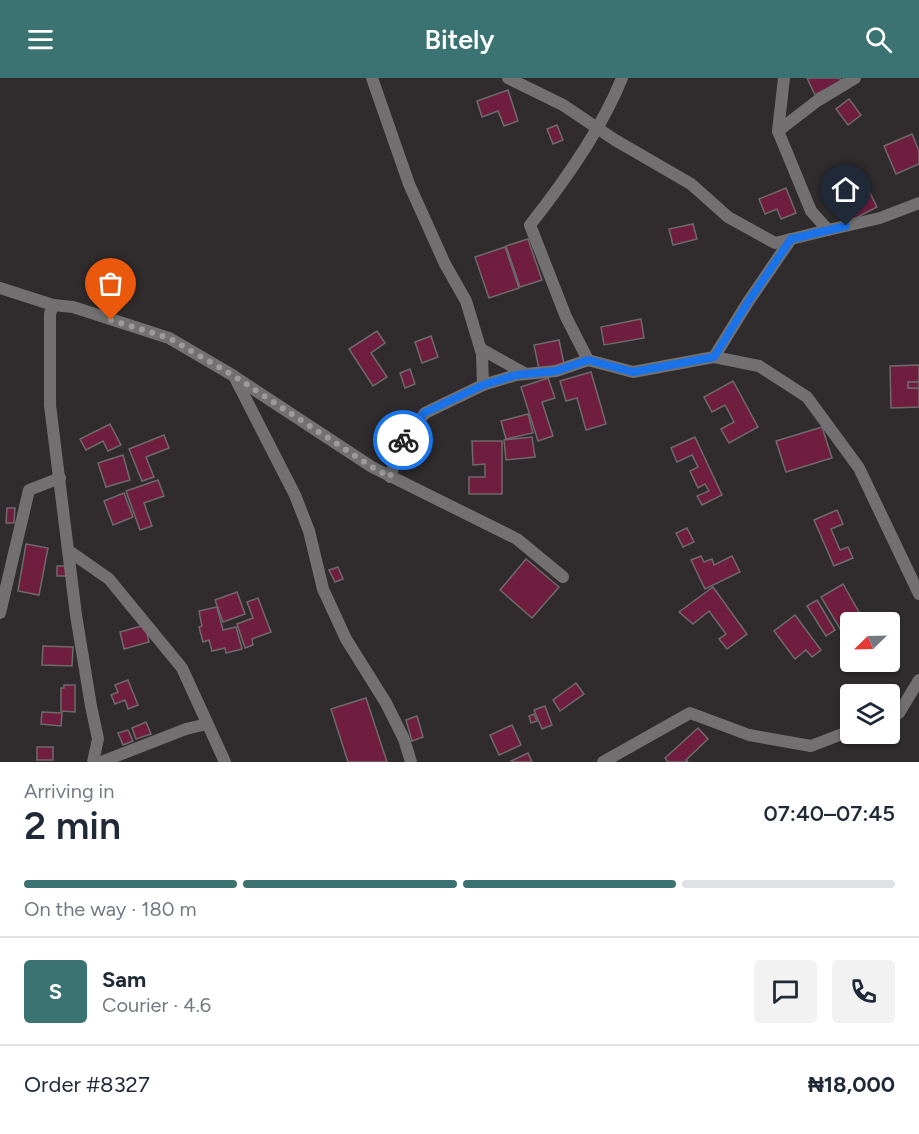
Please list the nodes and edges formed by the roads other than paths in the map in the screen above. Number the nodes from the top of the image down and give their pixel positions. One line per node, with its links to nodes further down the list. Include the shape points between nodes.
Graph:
1 (372, 78): 13 (street, via 409,184 466,301)
2 (508, 78): 6 (street, via 563,105)
3 (622, 78): 6 (street)
4 (784, 78): 7 (street)
5 (855, 78): 7 (street)
6 (596, 128): 10 (street, via 691,184 728,217 776,243); 15 (street, via 557,191 530,225 566,317)
7 (778, 131): 9 (street, via 811,211)
8 (919, 203): 9 (street, via 880,218)
9 (828, 230): 10 (street)
10 (791, 239): 14 (street)
11 (0, 288): 12 (street)
12 (53, 305): 17 (street, via 73,307 169,338); 20 (street, via 50,405)
13 (481, 349): 16 (street); 18 (street)
14 (714, 357): 15 (street, via 633,372); 23 (street, via 759,366 807,397 859,468)
15 (588, 360): 16 (street, via 556,371)
16 (527, 374): 18 (street)
17 (234, 376): 19 (street); 32 (street, via 295,495 309,531 323,589 346,639 386,703)
18 (483, 385): 19 (street, via 424,413 402,441)
19 (390, 477): 22 (street, via 517,539)
20 (60, 478): 21 (street); 24 (street, via 29,490)
21 (69, 551): 27 (street, via 109,579 182,668); 29 (street, via 98,739)
22 (563, 577)
23 (919, 594)
24 (0, 614)
25 (919, 680): 26 (street)
26 (900, 711)
27 (207, 724): 30 (street); 31 (street)
28 (840, 735): 33 (street, via 811,746 749,735 690,713)
29 (93, 762)
30 (101, 762)
31 (225, 762)
32 (411, 762)
33 (603, 762)

